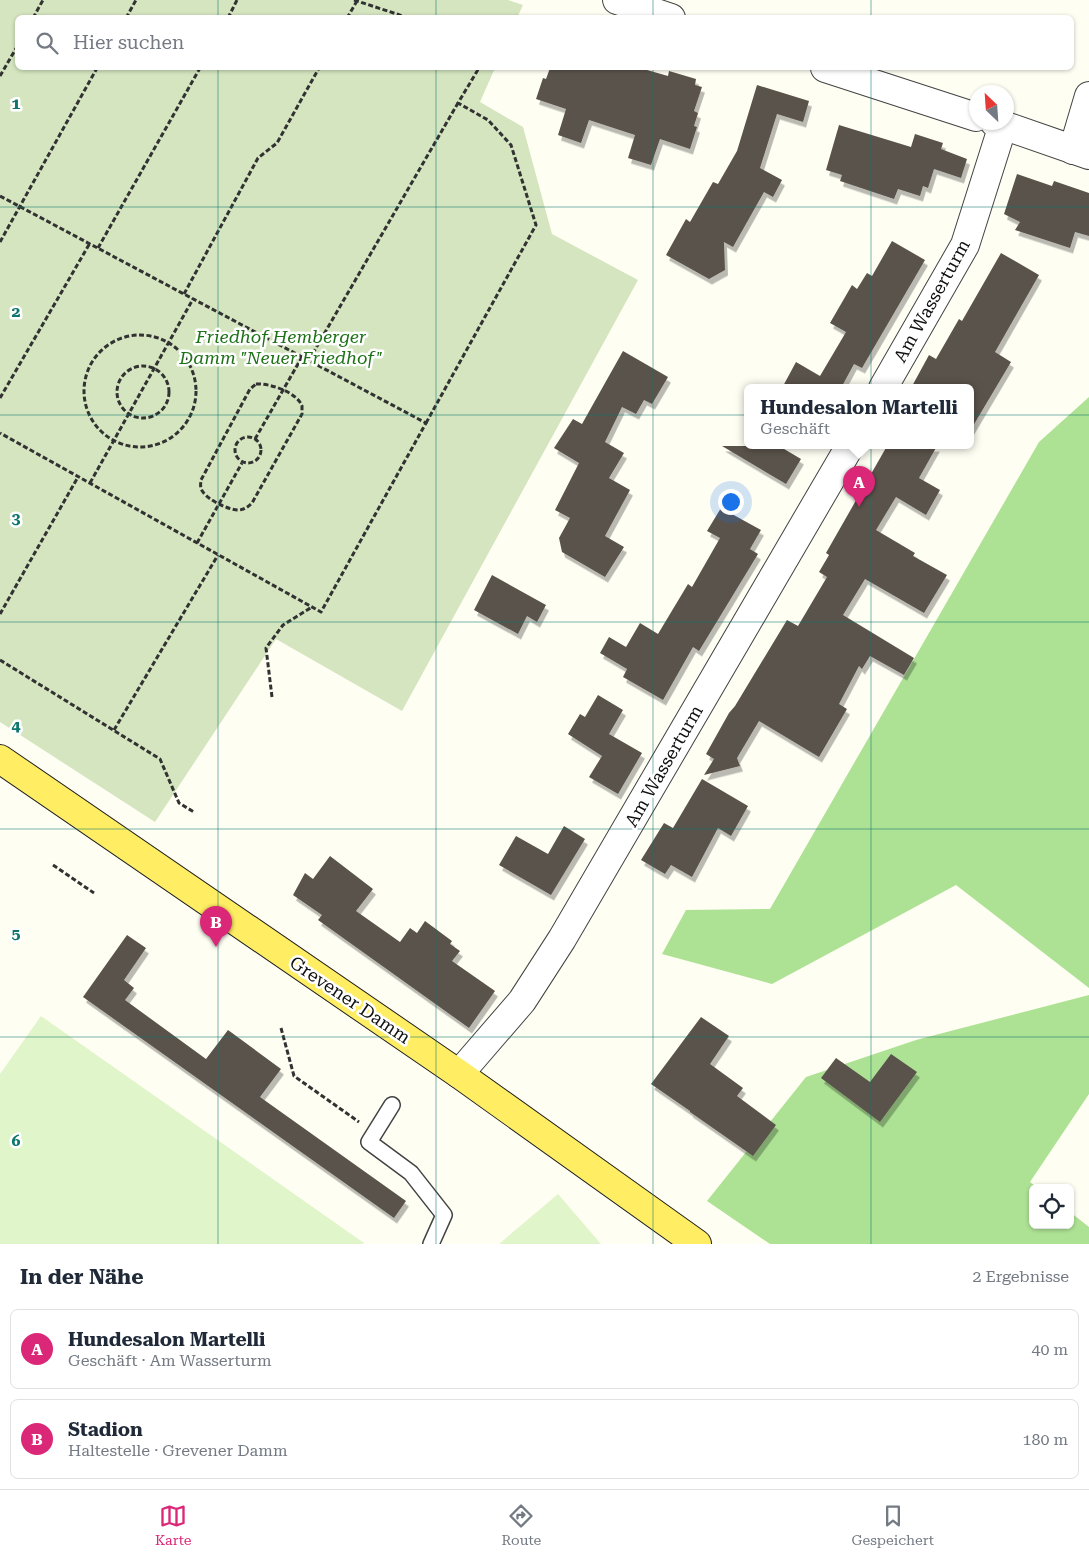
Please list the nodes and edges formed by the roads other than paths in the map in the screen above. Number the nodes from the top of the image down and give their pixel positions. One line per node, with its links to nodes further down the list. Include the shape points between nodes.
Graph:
1 (617, 0): 2 (street)
2 (662, 15)
3 (831, 70): 5 (street)
4 (1089, 96): 8 (street)
5 (969, 115)
6 (1014, 129): 8 (street)
7 (996, 130): 9 (street, Am Wasserturm, via 965,245)
8 (1081, 152)
9 (885, 384)
10 (848, 449): 12 (street, Am Wasserturm, via 562,939 522,1001)
11 (0, 759): 12 (main road, Grevener Damm)
12 (460, 1074): 15 (main road, Grevener Damm)
13 (392, 1105): 14 (lane, via 368,1142 411,1173 444,1215)
14 (431, 1244)
15 (697, 1244)

